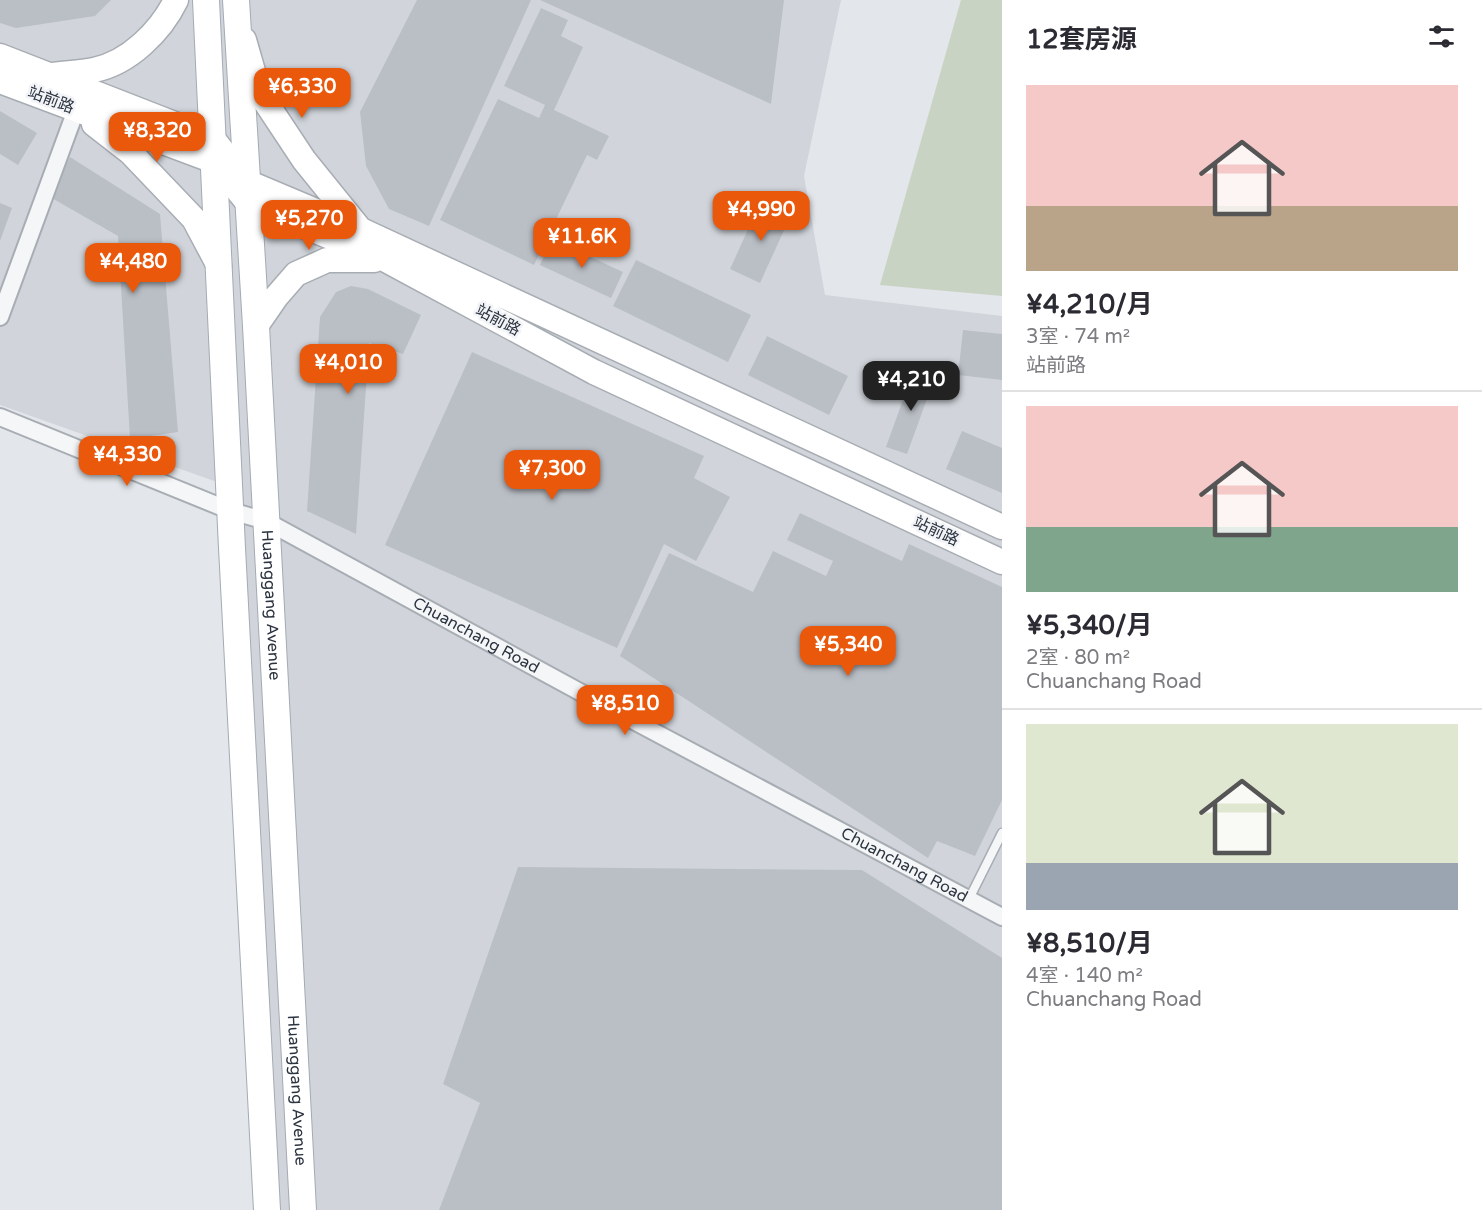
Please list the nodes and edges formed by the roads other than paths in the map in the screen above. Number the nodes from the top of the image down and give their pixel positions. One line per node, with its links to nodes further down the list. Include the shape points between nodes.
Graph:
1 (177, 0): 5 (street, via 160,26 118,61 95,70)
2 (206, 0): 8 (main road)
3 (236, 6): 9 (main road, Huanggang Avenue); 10 (street, via 259,92 304,160)
4 (0, 56): 5 (street, 站前路)
5 (47, 75): 8 (street, 站前路)
6 (0, 81): 7 (street, 站前路)
7 (76, 110): 8 (street, 站前路); 12 (street, via 130,152 194,219); 13 (street)
8 (213, 150): 9 (street, 站前路); 12 (main road)
9 (248, 192): 10 (street, 站前路); 11 (street, 站前路); 14 (main road, Huanggang Avenue)
10 (361, 230): 18 (street, 站前路)
11 (386, 260): 14 (street, via 327,260 296,274); 19 (street, 站前路, via 594,372)
12 (219, 266): 16 (main road)
13 (0, 317)
14 (256, 326): 17 (main road, Huanggang Avenue)
15 (0, 417): 16 (street, Chuanchang Road)
16 (231, 511): 17 (street, Chuanchang Road); 23 (main road)
17 (266, 521): 21 (street, Chuanchang Road); 24 (main road, Huanggang Avenue)
18 (1002, 527)
19 (1002, 562)
20 (1002, 832): 21 (lane)
21 (969, 899): 22 (street, Chuanchang Road)
22 (1002, 917)
23 (267, 1210)
24 (303, 1210)

